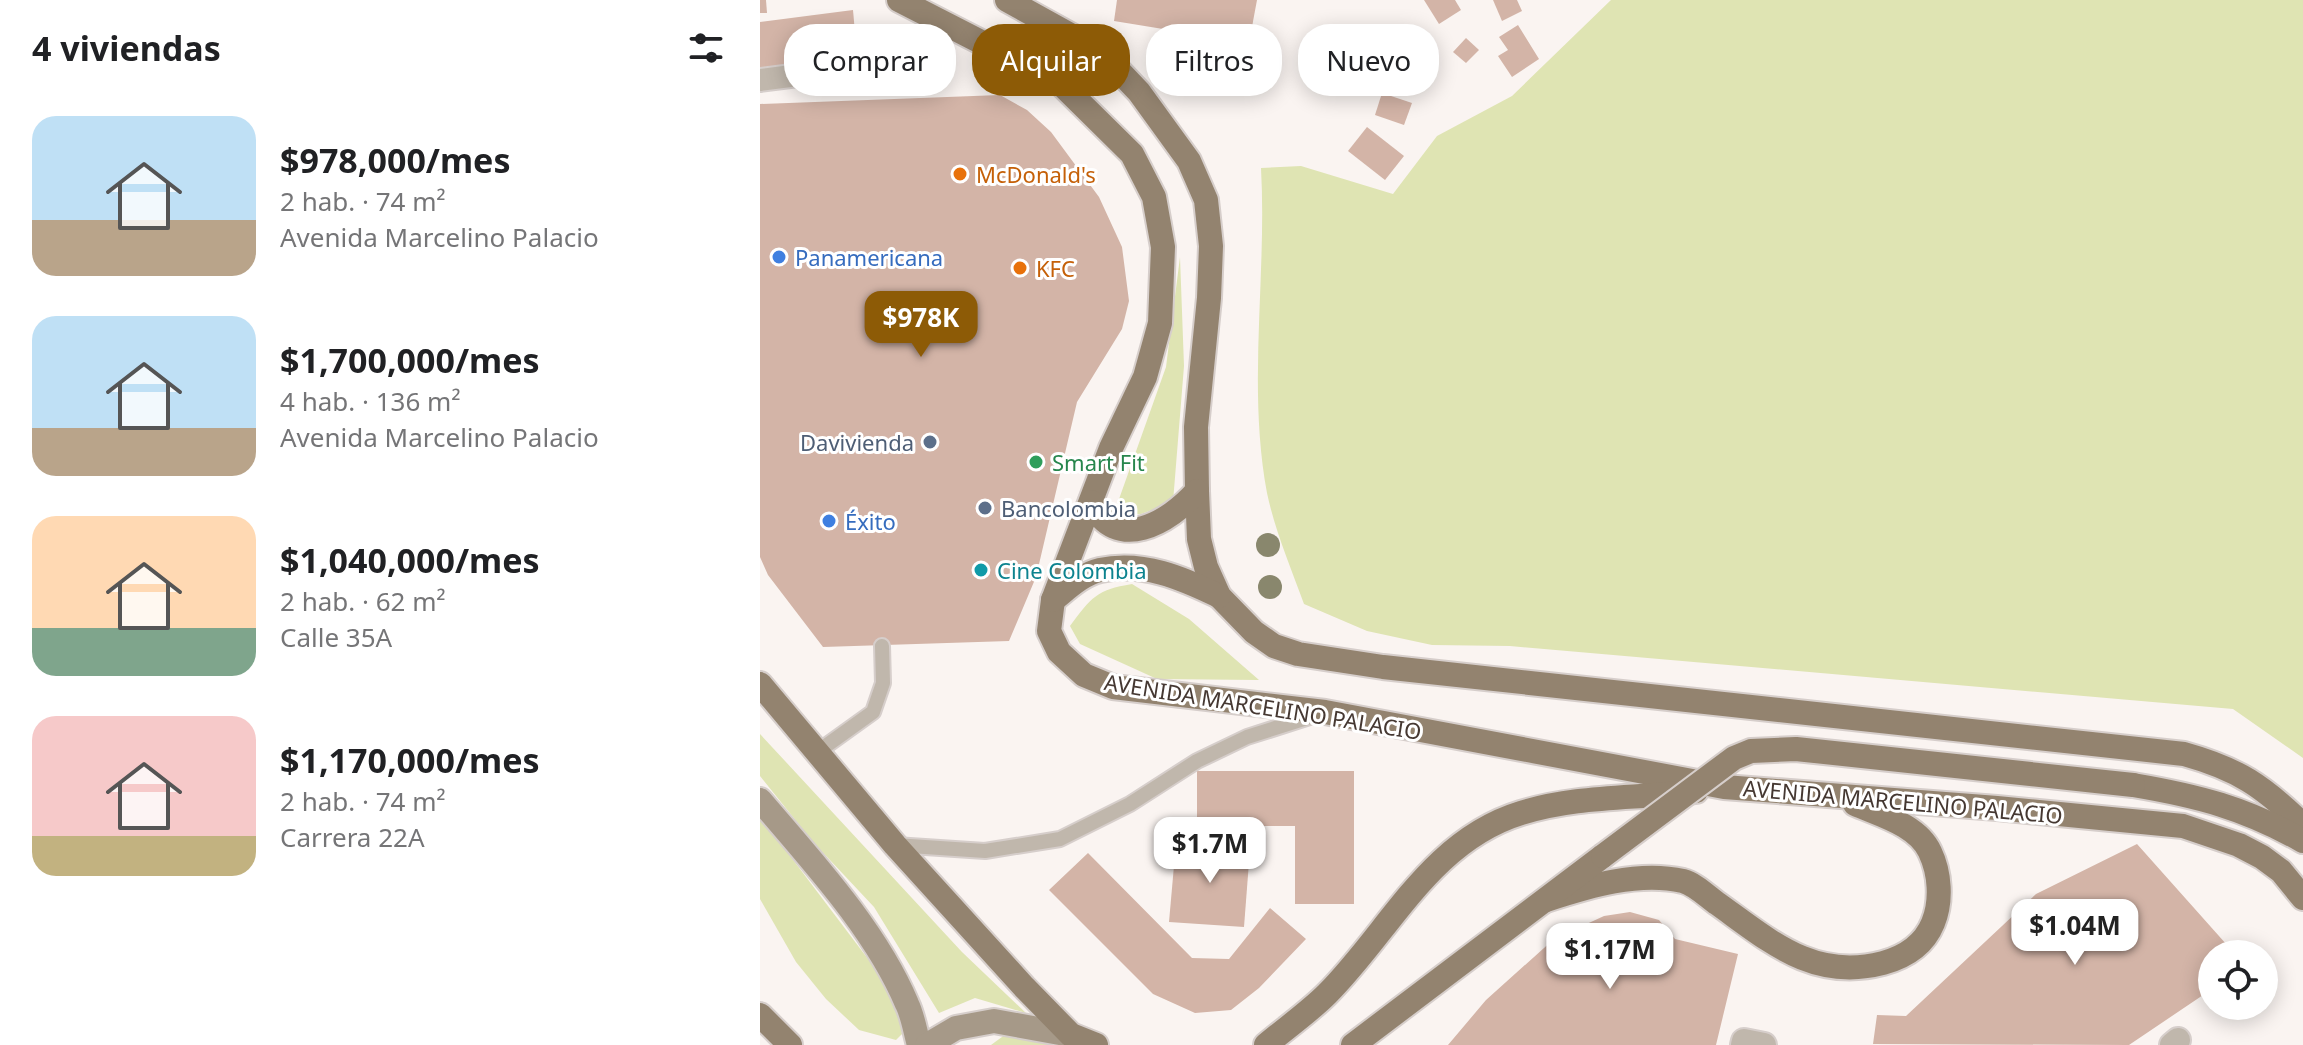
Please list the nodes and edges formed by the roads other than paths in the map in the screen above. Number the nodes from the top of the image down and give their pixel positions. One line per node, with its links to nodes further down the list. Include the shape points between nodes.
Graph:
1 (899, 0): 6 (main road, AVENIDA MARCELINO PALACIO, via 1059,82 1132,154 1154,197 1163,247 1160,323 1145,377)
2 (1007, 0): 5 (main road, via 1101,52 1139,92 1189,161 1206,200 1211,246 1196,427)
3 (784, 77): 4 (street)
4 (760, 80)
5 (1197, 491): 6 (main road, via 1174,514 1133,529 1109,526); 7 (main road, via 1199,539)
6 (1091, 502): 8 (main road, AVENIDA MARCELINO PALACIO)
7 (1219, 596): 8 (main road, via 1179,577 1137,568 1099,570); 16 (main road, via 1254,632 1298,654 2184,754 2248,778)
8 (1053, 600): 11 (main road, AVENIDA MARCELINO PALACIO, via 1049,631 1059,652 1084,675 1113,687)
9 (882, 646): 12 (lane, via 883,683 873,712)
10 (760, 684): 12 (main road)
11 (1325, 712): 13 (main road, AVENIDA MARCELINO PALACIO); 18 (lane, via 1247,737 1060,839 985,851)
12 (816, 753): 18 (main road)
13 (1724, 787): 14 (main road, AVENIDA MARCELINO PALACIO); 27 (main road, via 1558,803 1482,831 1423,878 1327,994)
14 (1834, 795): 19 (main road, AVENIDA MARCELINO PALACIO, via 2183,826 2262,857); 20 (main road, via 1897,822 1930,850 1940,891 1937,914 1929,933 1898,958 1846,968 1813,964 1773,944 1687,882 1623,880)
15 (760, 800): 24 (main road, via 888,964 909,1006)
16 (2303, 825)
17 (2303, 841): 20 (main road, bridge, via 2213,800 2133,785 1796,749 1751,751 1734,758)
18 (895, 845): 22 (main road)
19 (2303, 898)
20 (1546, 900): 28 (main road)
21 (760, 1015): 23 (main road)
22 (1071, 1035): 25 (main road, via 994,1021 956,1028); 26 (main road)
23 (778, 1042)
24 (919, 1045)
25 (927, 1045)
26 (1096, 1045)
27 (1266, 1045)
28 (1353, 1045)

